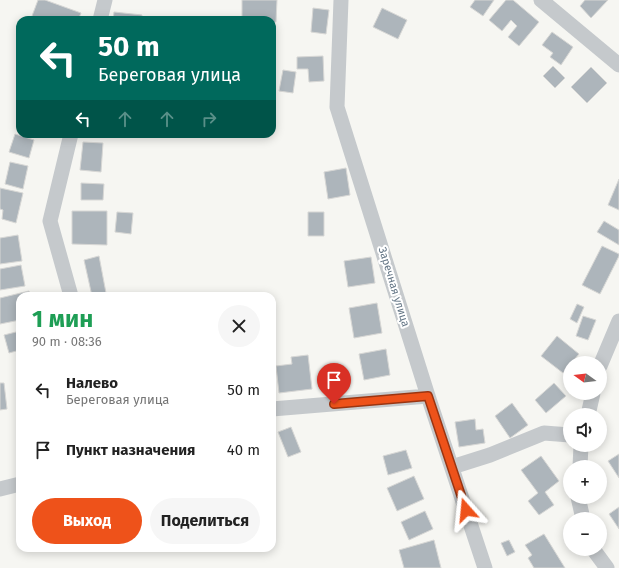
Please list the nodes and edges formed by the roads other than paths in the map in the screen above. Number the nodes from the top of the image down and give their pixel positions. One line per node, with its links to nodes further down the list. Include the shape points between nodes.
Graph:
1 (105, 0): 4 (street)
2 (341, 0): 10 (street, Заречная улица, via 337,107)
3 (541, 0): 5 (street)
4 (101, 16)
5 (619, 65)
6 (70, 138): 7 (street, via 50,221)
7 (70, 292)
8 (619, 321): 9 (street)
9 (604, 356)
10 (428, 396): 11 (street); 13 (street, Заречная улица)
11 (276, 408)
12 (563, 434): 13 (street, via 544,433)
13 (452, 467): 17 (street, Заречная улица)
14 (16, 485): 15 (street)
15 (0, 489)
16 (598, 556): 18 (street)
17 (485, 568)
18 (607, 568)

